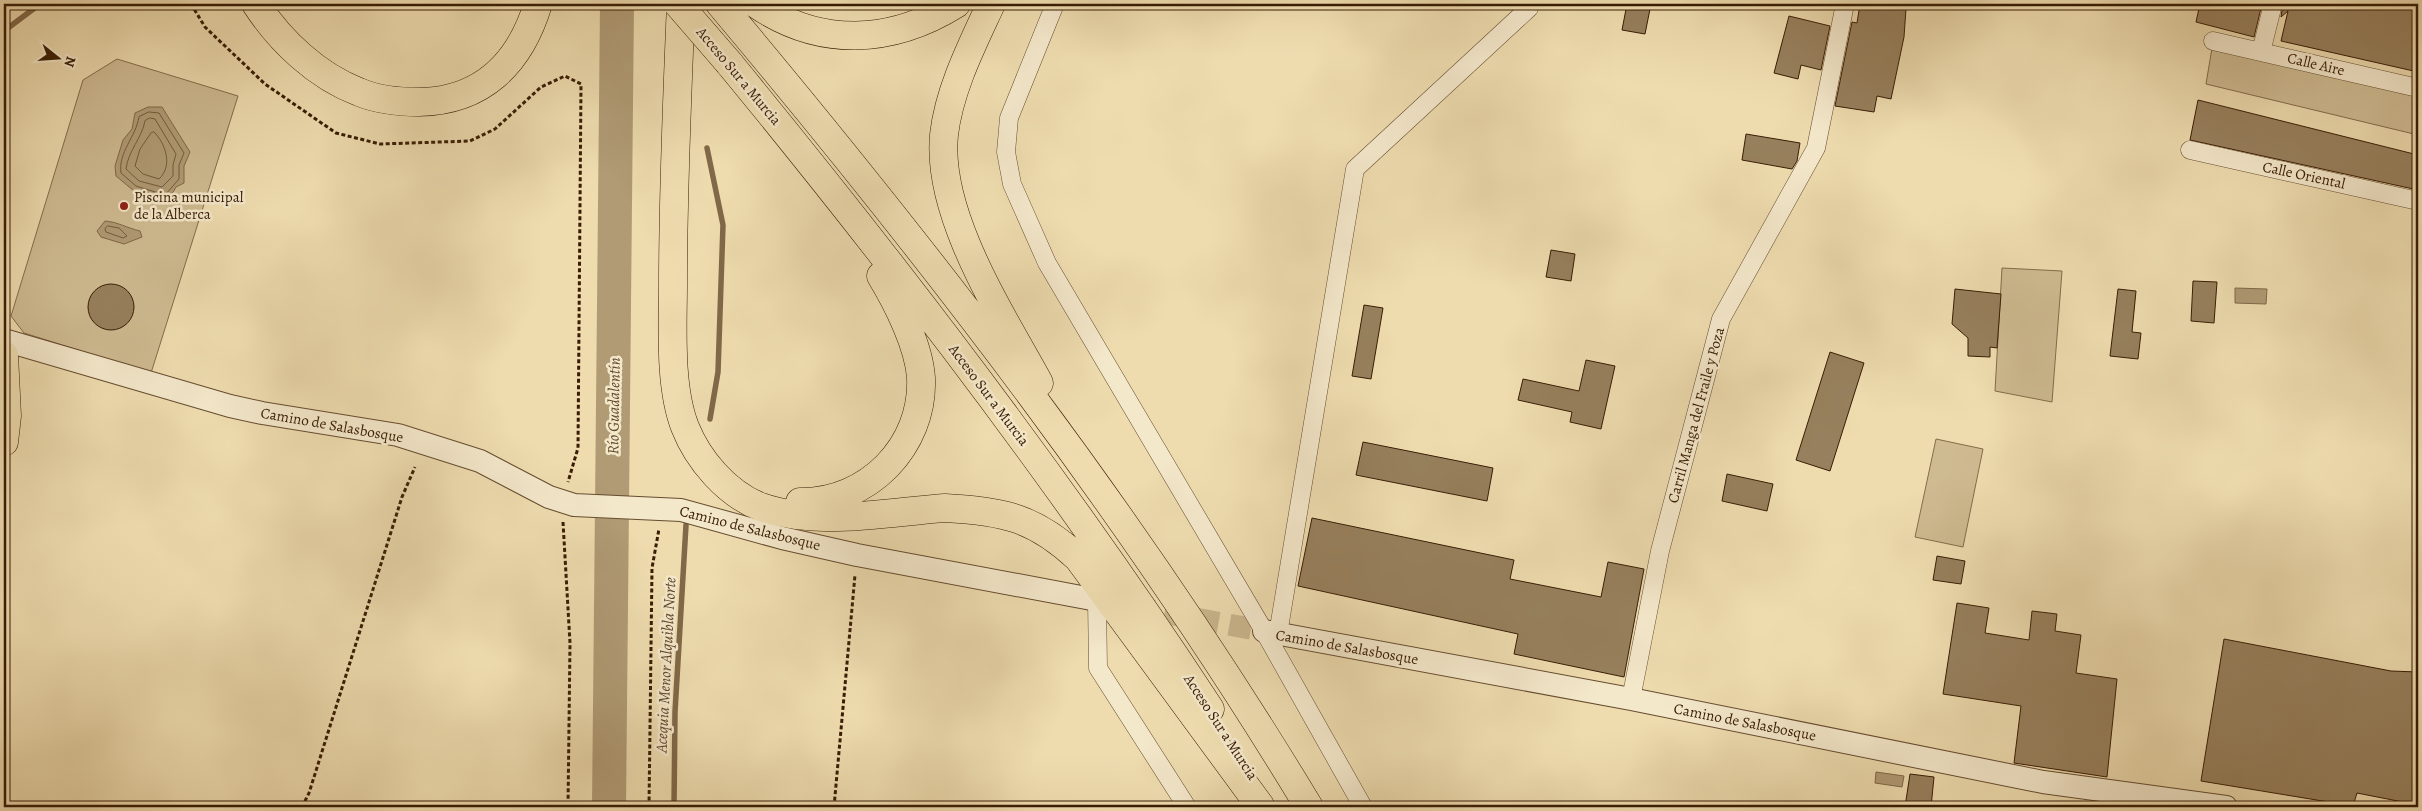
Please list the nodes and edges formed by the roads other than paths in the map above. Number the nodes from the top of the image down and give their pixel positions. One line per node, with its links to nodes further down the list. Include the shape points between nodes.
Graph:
1 (256, 4): 2 (main road, via 278,33 339,83 358,92 400,102 444,100 477,88 496,76 522,44)
2 (538, 4)
3 (674, 4): 16 (main road)
4 (680, 4): 16 (main road); 17 (main road, Acceso Sur a Murcia, bridge)
5 (756, 4): 6 (main road, via 787,22 809,30 835,36 862,36 908,28)
6 (956, 4)
7 (991, 4): 23 (main road, via 962,70 949,111 944,136 947,183 960,229 984,279)
8 (1055, 4): 26 (street, via 1009,118 1006,152 1012,184 1047,262)
9 (1530, 4): 26 (street, via 1355,169)
10 (1845, 4): 27 (street, Carril Manga del Fraile y Poza, via 1816,148 1721,319 1660,551)
11 (2273, 4): 14 (street)
12 (725, 10): 23 (main road, via 857,168)
13 (2213, 41): 14 (street, Calle Aire)
14 (2261, 52): 15 (street, Calle Aire)
15 (2418, 88)
16 (676, 111): 24 (main road, via 674,362 685,427)
17 (790, 137): 24 (main road, via 897,302 921,376 918,413 900,451 882,471 859,489 823,501 769,498 739,486); 30 (main road, Acceso Sur a Murcia, via 1033,453 1179,662)
18 (2190, 150): 19 (street, Calle Oriental)
19 (2418, 200)
20 (4, 340): 25 (street, Camino de Salasbosque, via 230,406 398,435 480,461 568,504 660,508 695,513 857,555)
21 (4, 354): 22 (main road, via 7,416)
22 (4, 442)
23 (1083, 463): 31 (main road, via 1210,650)
24 (709, 468): 29 (main road, via 742,496 782,513 824,518 965,509 1007,516 1043,529 1078,558)
25 (1097, 600): 28 (street, via 1098,668)
26 (1271, 633): 27 (street, Camino de Salasbosque); 32 (street)
27 (1631, 699): 33 (street, Camino de Salasbosque, via 2043,782)
28 (1187, 807)
29 (1261, 807)
30 (1271, 807)
31 (1309, 807)
32 (1363, 807)
33 (2226, 807)

